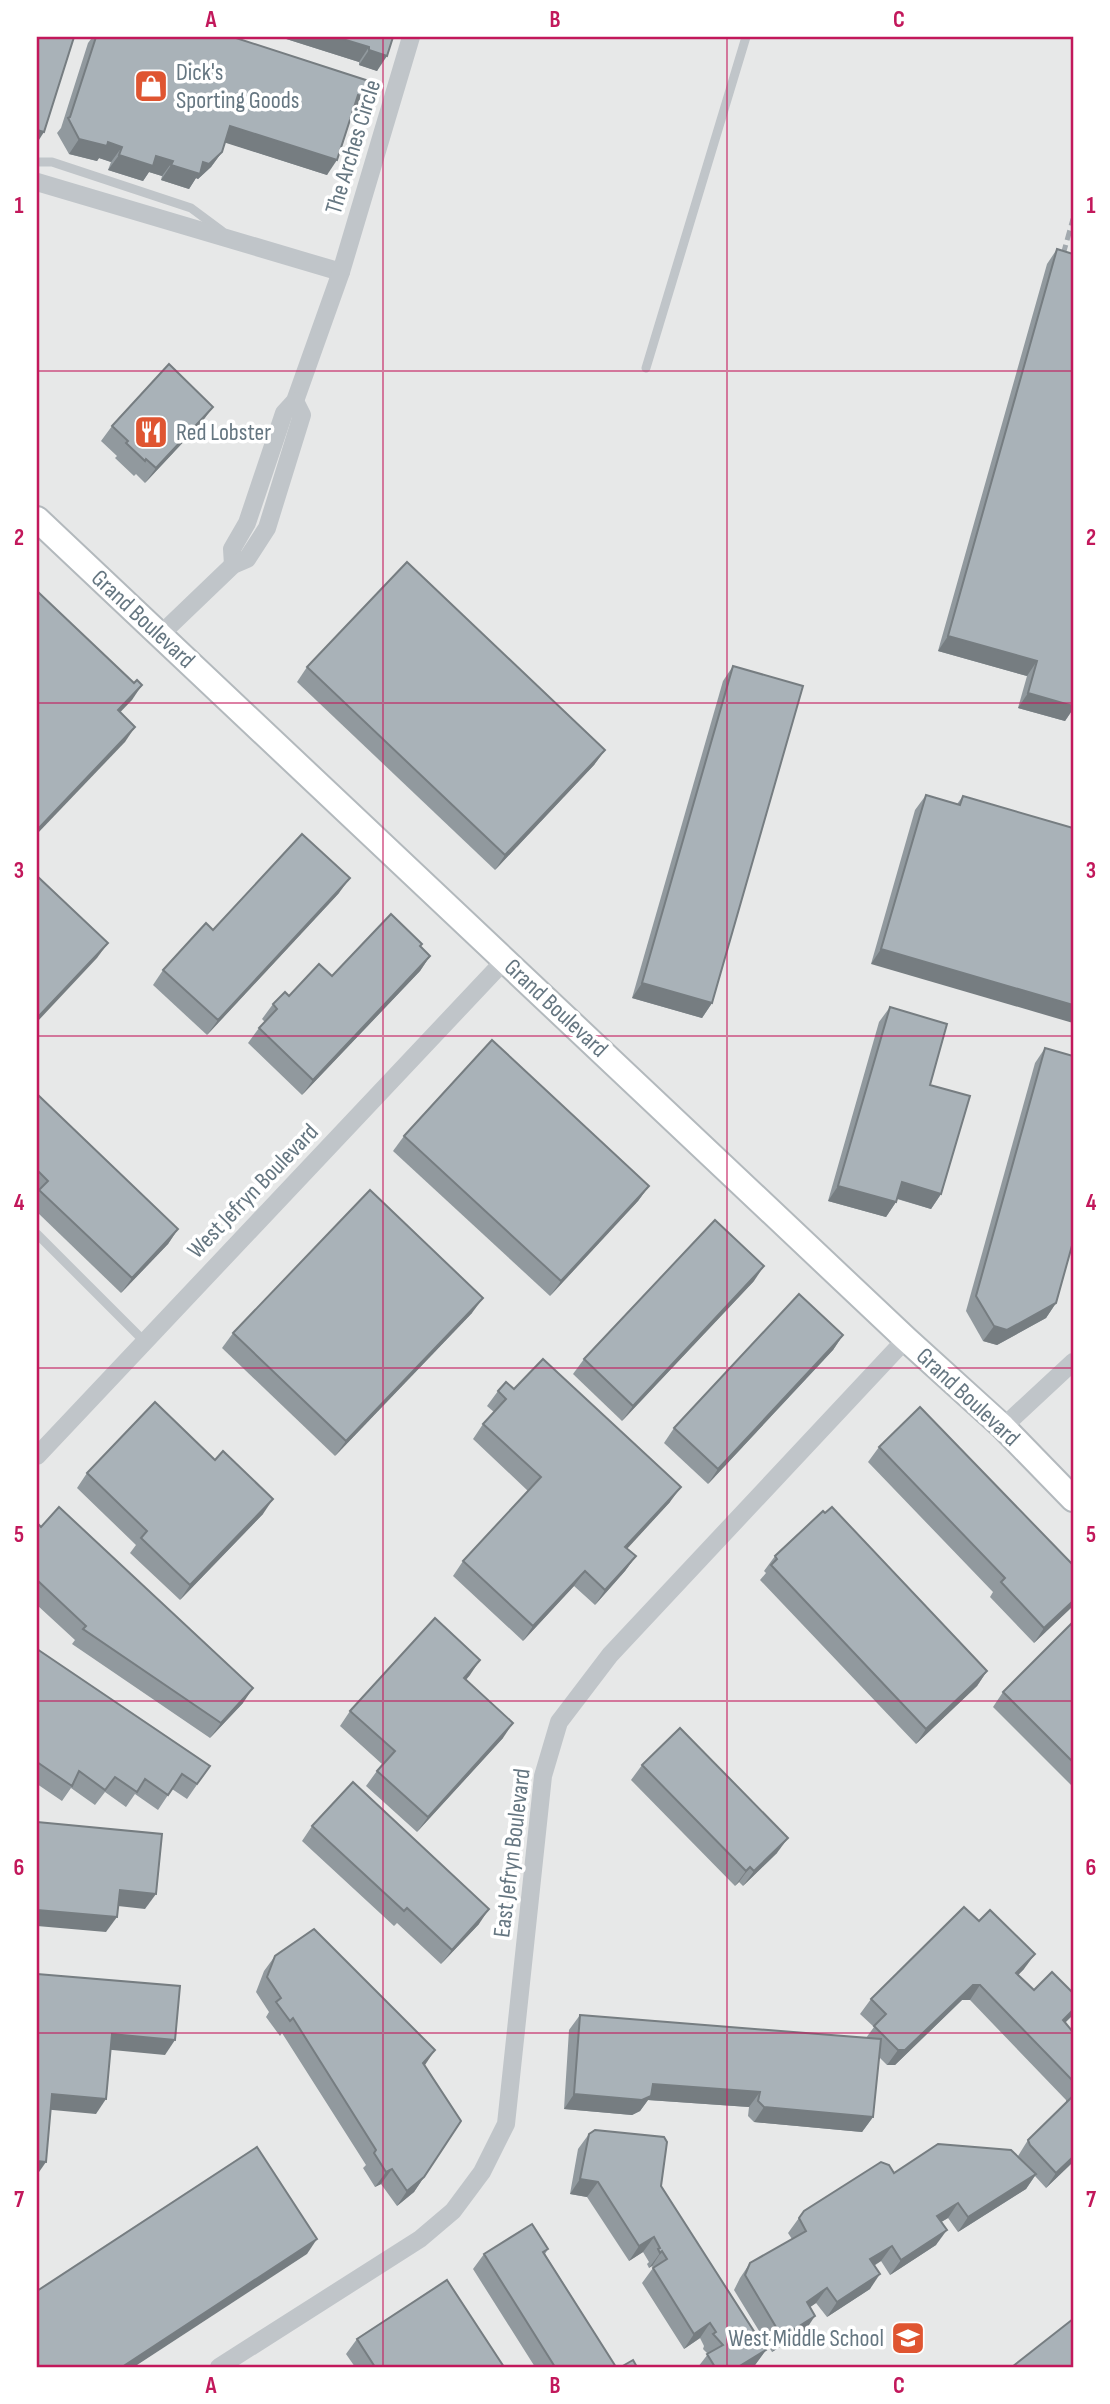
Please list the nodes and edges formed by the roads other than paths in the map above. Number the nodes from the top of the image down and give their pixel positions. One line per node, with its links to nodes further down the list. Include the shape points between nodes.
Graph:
1 (411, 37): 6 (street, The Arches Circle)
2 (746, 37): 7 (lane)
3 (37, 162): 5 (lane, via 52,162 191,208)
4 (37, 182): 5 (street)
5 (232, 239): 6 (street)
6 (341, 272): 9 (street, The Arches Circle, via 295,401 302,415 267,528 247,559 233,565)
7 (646, 368)
8 (37, 519): 9 (street, Grand Boulevard)
9 (160, 635): 10 (street, Grand Boulevard)
10 (505, 960): 12 (street, Grand Boulevard); 13 (street, West Jefryn Boulevard)
11 (37, 1234): 13 (lane)
12 (906, 1339): 15 (street, Grand Boulevard); 18 (street, East Jefryn Boulevard, via 610,1656 559,1721 543,1776 506,2124 482,2172 453,2211 420,2239)
13 (144, 1341): 16 (street, West Jefryn Boulevard)
14 (1073, 1362): 15 (street)
15 (1003, 1427): 17 (street, Grand Boulevard)
16 (37, 1456)
17 (1073, 1499)
18 (219, 2367)

